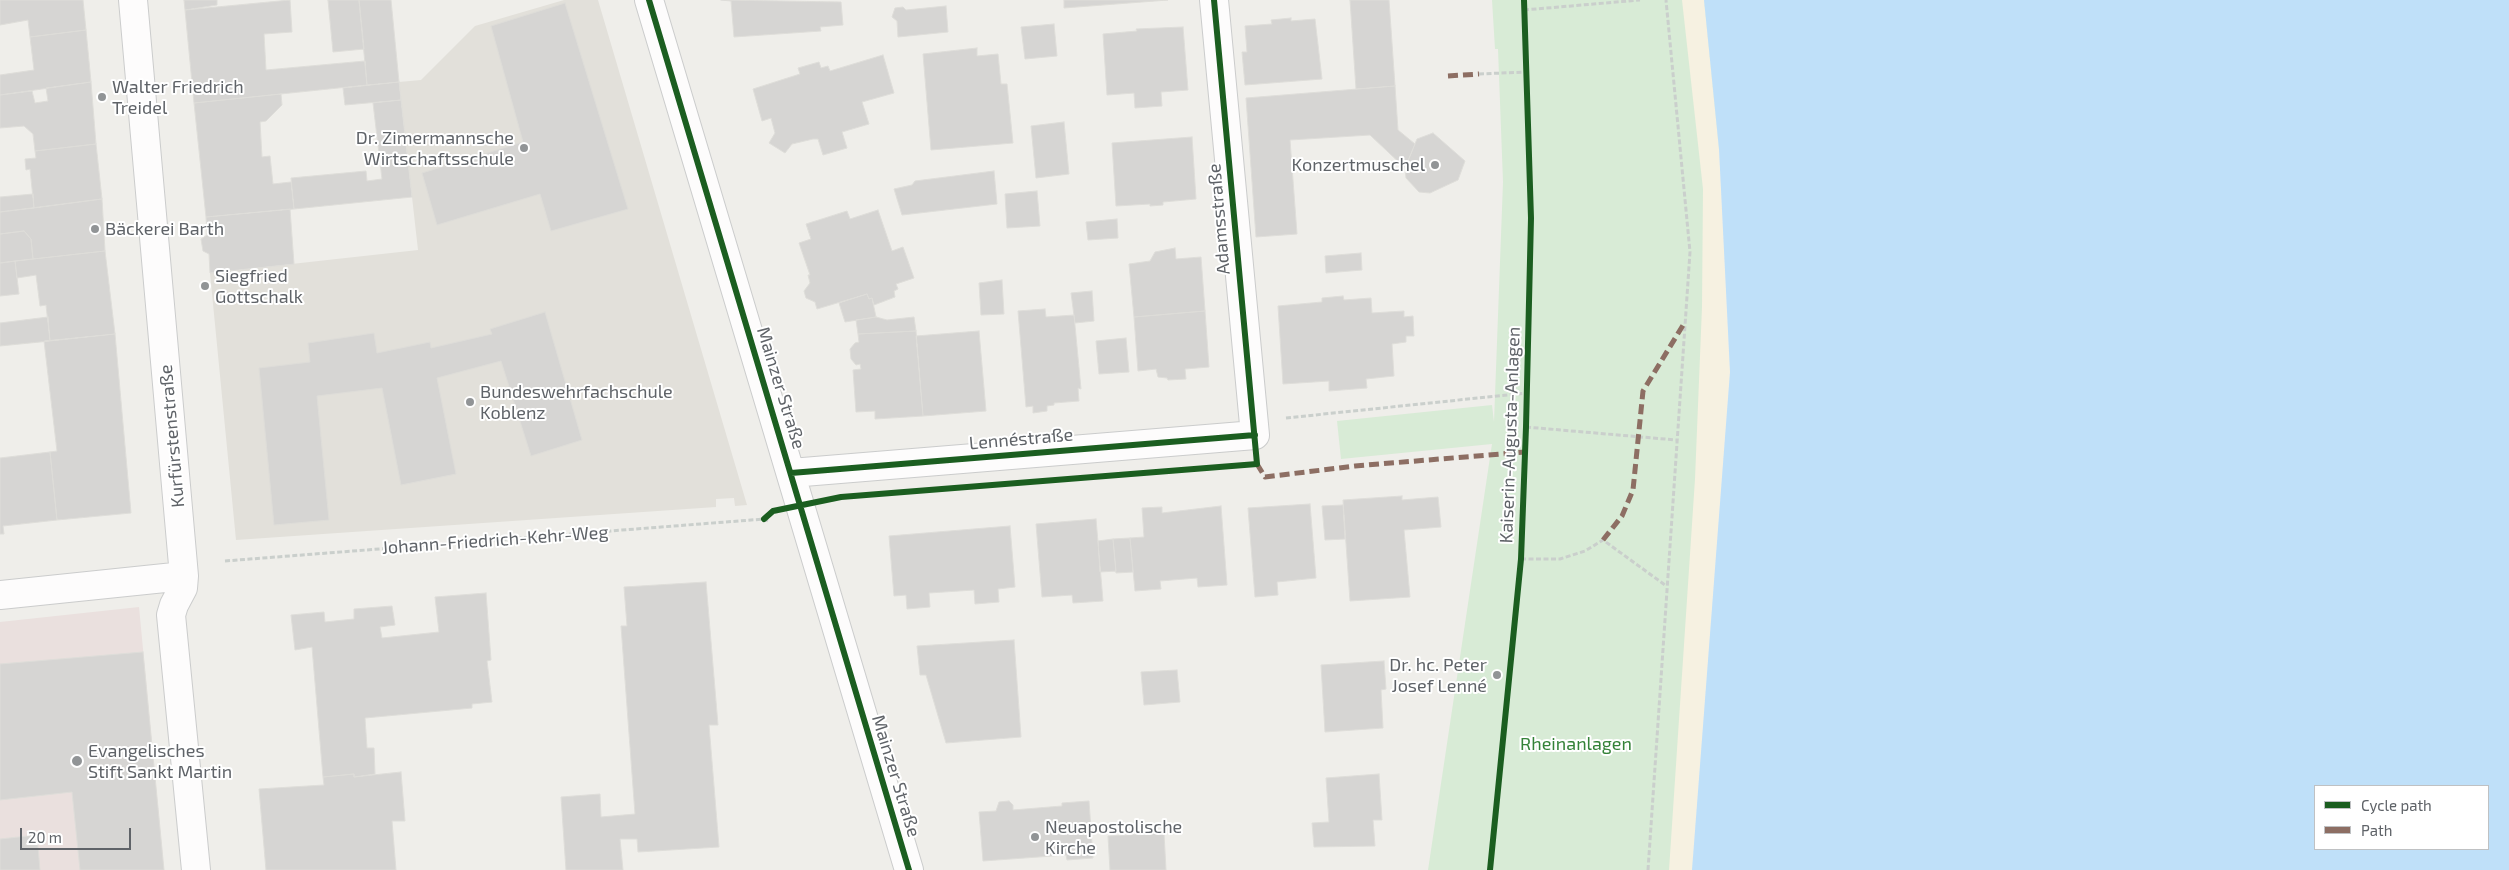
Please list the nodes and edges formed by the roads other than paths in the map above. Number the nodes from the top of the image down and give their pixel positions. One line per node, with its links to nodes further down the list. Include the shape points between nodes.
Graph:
1 (133, 0): 6 (street, Kurfürstenstraße)
2 (649, 0): 5 (street, Mainzer Straße)
3 (1214, 0): 4 (street, Adamsstraße)
4 (1254, 435): 5 (street, Lennéstraße)
5 (791, 473): 9 (street, Mainzer Straße)
6 (184, 576): 7 (street); 8 (street, Kurfürstenstraße, via 183,588 171,615)
7 (0, 595)
8 (196, 870)
9 (909, 870)

